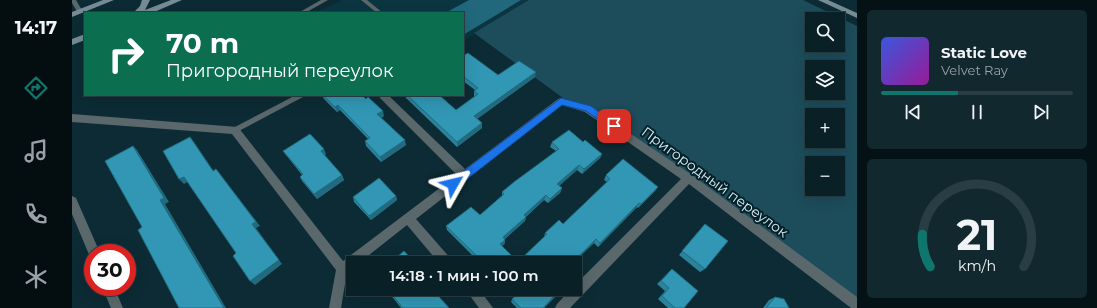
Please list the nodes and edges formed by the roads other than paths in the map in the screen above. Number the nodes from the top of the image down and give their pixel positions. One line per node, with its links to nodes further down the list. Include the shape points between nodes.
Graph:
1 (73, 0): 12 (lane)
2 (110, 0): 12 (main road)
3 (146, 0): 8 (main road, via 144,7)
4 (178, 0): 9 (main road)
5 (325, 0): 10 (lane)
6 (364, 0): 11 (lane)
7 (822, 0): 13 (main road)
8 (138, 12)
9 (148, 12)
10 (303, 12)
11 (379, 12)
12 (76, 13)
13 (857, 16)
14 (84, 37): 15 (main road)
15 (72, 42)
16 (299, 96): 19 (lane)
17 (384, 96): 20 (street)
18 (72, 118): 19 (street)
19 (235, 130): 26 (street)
20 (464, 175): 21 (street, Пригородный переулок, via 561,101 588,108); 23 (street, Пригородный переулок)
21 (688, 178): 29 (street, Пригородный переулок); 33 (street)
22 (72, 201): 24 (street)
23 (408, 218): 25 (street); 26 (street, Пригородный переулок)
24 (90, 244)
25 (441, 256)
26 (342, 269): 31 (street)
27 (112, 296): 30 (street)
28 (476, 296): 32 (street)
29 (857, 305)
30 (117, 308)
31 (335, 308)
32 (487, 308)
33 (562, 308)

